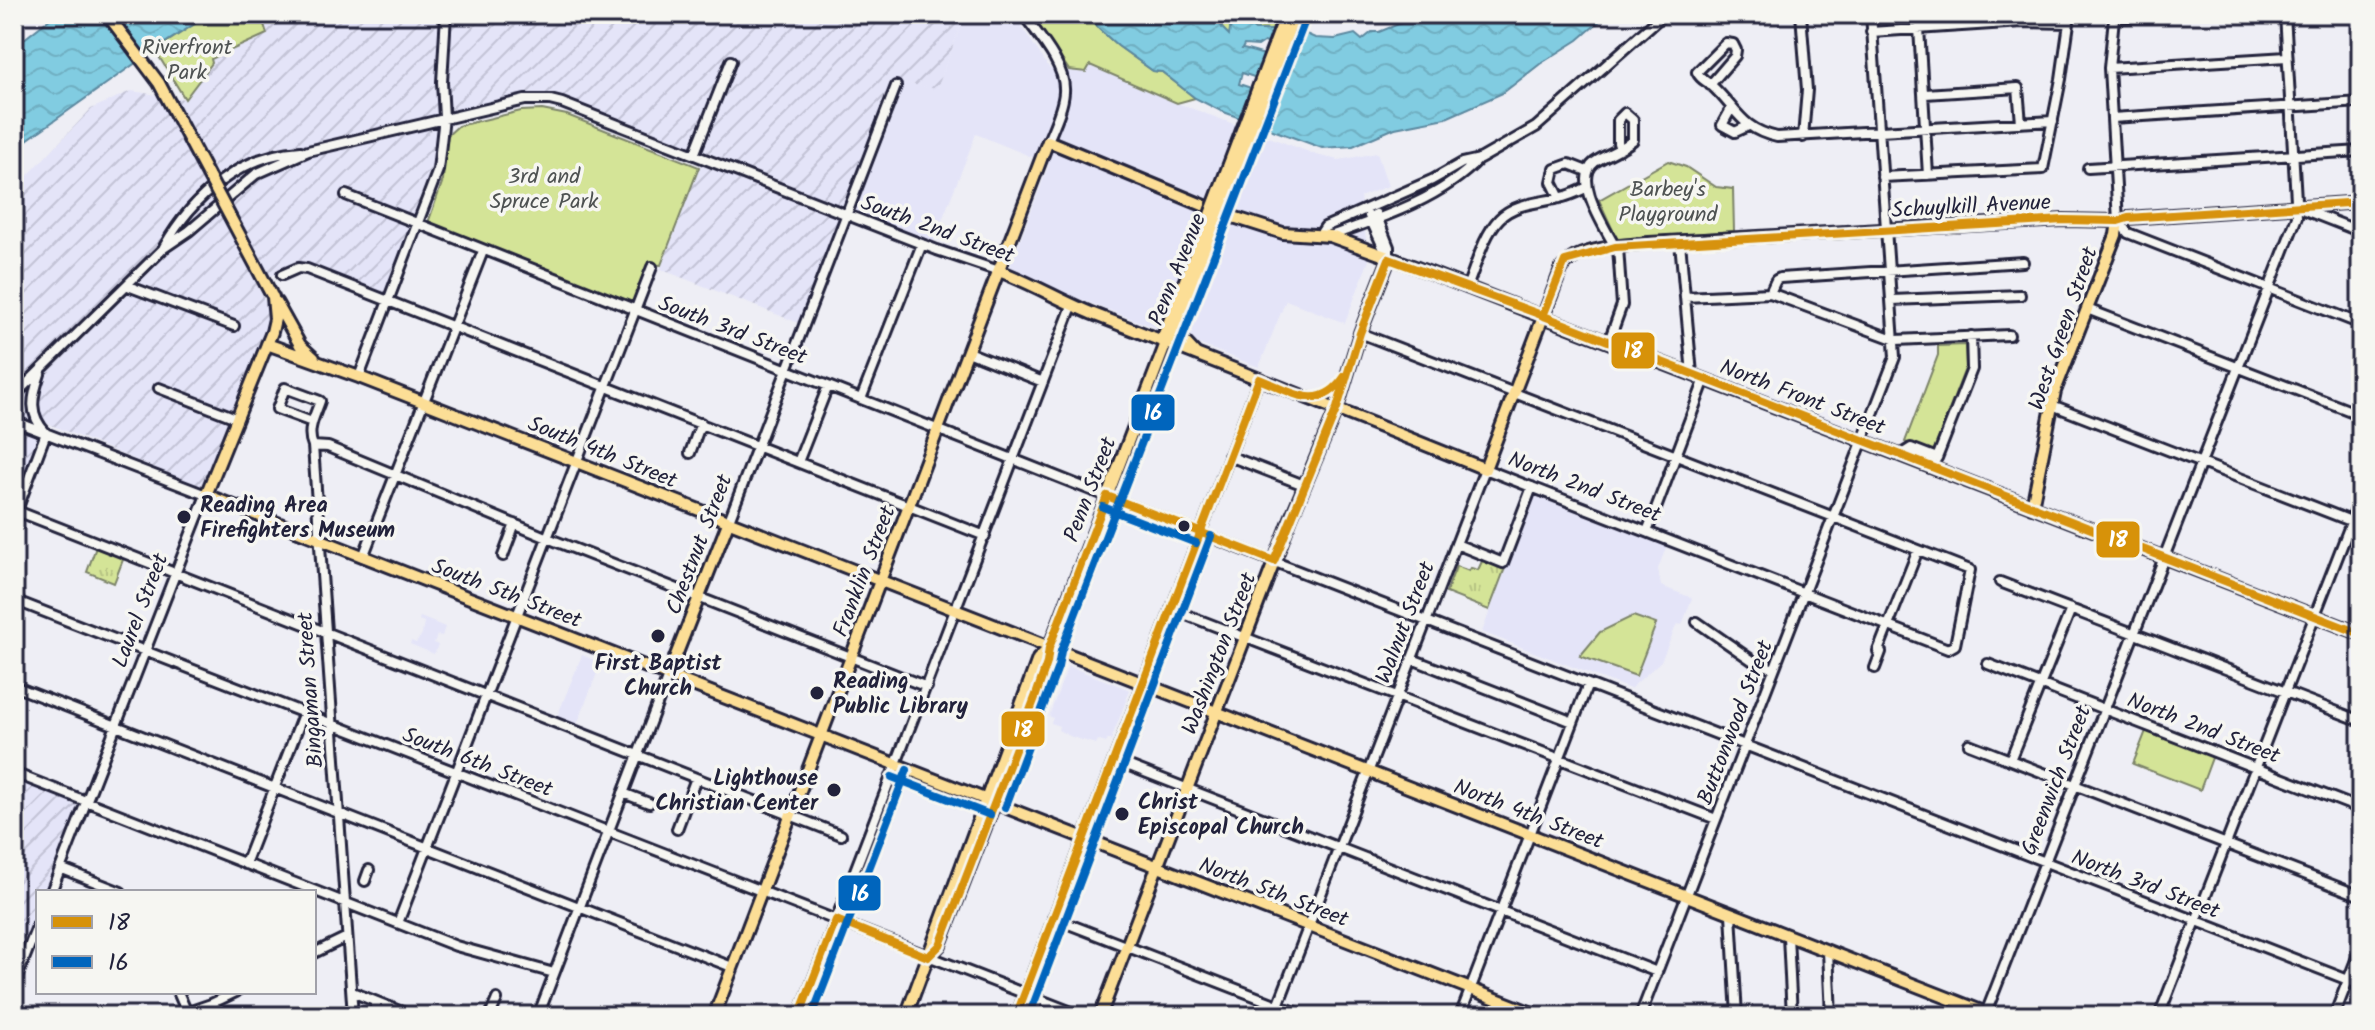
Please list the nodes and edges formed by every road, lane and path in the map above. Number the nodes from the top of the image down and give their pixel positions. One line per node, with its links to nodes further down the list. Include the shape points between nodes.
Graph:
1 (107, 14): 78 (main road, bridge, via 159,83)
2 (446, 14): 23 (street)
3 (1023, 14): 31 (street, via 1063,79 1063,99)
4 (1286, 14): 72 (main road, Penn Avenue, bridge)
5 (1296, 14): 11 (highway)
6 (1664, 14): 37 (street, via 1548,119)
7 (1801, 14): 30 (street, via 1807,90)
8 (1871, 14): 13 (street, Buttonwood Street)
9 (2173, 14): 16 (street, West Green Street, via 2114,18)
10 (2285, 14): 14 (street, Greenwich Street)
11 (1290, 27): 72 (main road, Penn Avenue, bridge)
12 (1919, 28): 13 (street); 19 (street); 25 (street, via 2069,23)
13 (1871, 32): 29 (street, Buttonwood Street)
14 (2287, 57): 16 (street); 21 (street, Greenwich Street)
15 (731, 61): 35 (street)
16 (2109, 68): 24 (street, West Green Street)
17 (1710, 85): 17 (street, via 1697,72 1726,43 1733,44 1735,56); 22 (street)
18 (896, 86): 51 (street, Chestnut Street)
19 (1925, 94): 26 (street, via 2018,88); 28 (street)
20 (2361, 102): 21 (street)
21 (2290, 106): 24 (street); 36 (street, Greenwich Street)
22 (1731, 109): 27 (street); 27 (street, via 1723,119 1725,128 1735,132)
23 (444, 117): 33 (street, South 2nd Street); 35 (street, South 2nd Street, via 550,100); 55 (street, via 438,170)
24 (2112, 118): 38 (street, West Green Street)
25 (2053, 121): 26 (street); 41 (street, via 2043,169)
26 (2021, 123): 28 (street)
27 (1748, 126): 30 (street, via 1777,137)
28 (1925, 128): 29 (street); 41 (street)
29 (1880, 132): 30 (street); 42 (street, Buttonwood Street)
30 (1803, 137)
31 (1048, 141): 47 (main road); 69 (main road, Franklin Street)
32 (1620, 149): 40 (street)
33 (308, 151): 63 (street, via 256,174); 63 (street, via 266,158 222,180 193,206)
34 (2361, 151): 36 (street)
35 (694, 155): 51 (street, South 2nd Street)
36 (2293, 156): 38 (street); 48 (street, Greenwich Street)
37 (1480, 159): 49 (street); 50 (street, via 1433,194)
38 (2115, 166): 39 (street); 54 (street, West Green Street)
39 (2088, 168)
40 (1587, 171): 43 (street); 45 (street, via 1569,164 1555,169 1552,182)
41 (1928, 175): 42 (street)
42 (1882, 177): 56 (street, Buttonwood Street)
43 (1586, 188): 45 (street); 62 (street)
44 (346, 195): 55 (street, South 3rd Street)
45 (1560, 198): 74 (street, via 1499,219)
46 (2361, 202): 48 (main road, Schuylkill Avenue)
47 (1205, 206)
48 (2296, 207): 54 (main road, Schuylkill Avenue); 57 (street); 75 (street, Greenwich Street, via 2297,217)
49 (1370, 208): 53 (street); 58 (street, via 1325,227)
50 (1401, 208): 53 (street); 59 (street, via 1391,217)
51 (846, 215): 61 (street, South 2nd Street); 103 (street, Chestnut Street)
52 (1227, 215): 58 (main road, North Front Street, via 1283,233)
53 (1374, 218): 58 (street); 59 (street); 66 (street)
54 (2118, 221): 56 (main road, Schuylkill Avenue); 75 (street, via 2128,233); 83 (main road, West Green Street)
55 (418, 225): 64 (street, South 3rd Street); 81 (street)
56 (1885, 230): 60 (main road, Schuylkill Avenue); 70 (street, Buttonwood Street)
57 (2361, 232)
58 (1326, 234): 66 (main road, North Front Street)
59 (1385, 235): 66 (street)
60 (1680, 242): 62 (main road, Schuylkill Avenue); 79 (street)
61 (922, 244): 69 (street, South 2nd Street); 116 (street)
62 (1616, 247): 65 (main road, Schuylkill Avenue); 95 (street, via 1622,305)
63 (164, 248): 73 (street)
64 (483, 251): 84 (street, South 3rd Street); 89 (street)
65 (1583, 254): 85 (main road, Walnut Street, via 1565,261)
66 (1389, 259): 74 (main road, North Front Street); 91 (main road, Washington Street)
67 (2023, 262): 70 (street)
68 (652, 267): 84 (street)
69 (999, 271): 82 (main road, South 2nd Street); 98 (main road, Franklin Street)
70 (1889, 272): 76 (street, via 1780,278); 80 (street, Buttonwood Street)
71 (282, 275): 81 (street, via 307,269)
72 (1188, 284): 86 (main road, Penn Avenue)
73 (128, 286): 88 (street); 104 (street)
74 (1467, 287): 85 (main road, North Front Street)
75 (2269, 288): 87 (street); 102 (street, Greenwich Street)
76 (1770, 293): 79 (street); 94 (street)
77 (2020, 295): 80 (street)
78 (272, 296): 97 (main road, Laurel Street, via 275,319); 100 (main road, South 4th Street, via 300,345)
79 (1685, 297): 105 (street)
80 (1892, 300): 94 (street, Buttonwood Street)
81 (388, 301): 89 (street); 106 (street)
82 (1072, 306): 90 (main road, South 2nd Street); 109 (street)
83 (2087, 309): 102 (street); 118 (main road, West Green Street)
84 (635, 310): 103 (street, South 3rd Street); 110 (street)
85 (1543, 316): 95 (main road, North Front Street); 113 (main road, Walnut Street)
86 (1174, 320): 90 (main road); 96 (main road, Penn Avenue); 99 (main road, via 1181,338)
87 (2361, 324)
88 (234, 326)
89 (454, 326): 110 (street); 117 (street)
90 (1134, 330): 96 (main road, South 2nd Street)
91 (1360, 333): 101 (main road, Washington Street); 113 (street)
92 (2009, 335): 93 (street)
93 (1971, 336): 94 (street); 133 (street, via 1972,369 1937,458 1911,448)
94 (1896, 340): 127 (street, Buttonwood Street, via 1895,357)
95 (1609, 341): 105 (main road, North Front Street)
96 (1166, 343): 99 (main road, North 2nd Street); 144 (main road, Penn Street)
97 (267, 344): 100 (main road, South 4th Street); 121 (main road, Laurel Street)
98 (968, 352): 109 (street); 125 (main road, Franklin Street)
99 (1198, 356): 107 (main road, North 2nd Street)
100 (321, 362): 106 (main road, South 4th Street)
101 (1349, 368): 115 (main road, via 1331,395); 119 (main road, Washington Street)
102 (2238, 368): 120 (street); 138 (street, Greenwich Street)
103 (787, 369): 111 (street, South 3rd Street); 130 (street, Chestnut Street)
104 (41, 372): 114 (street); 126 (street, via 32,402 35,419)
105 (1692, 374): 108 (main road, North Front Street)
106 (359, 377): 117 (main road, South 4th Street)
107 (1259, 379): 115 (main road, North 2nd Street); 134 (street)
108 (1705, 379): 127 (main road, North Front Street); 132 (street)
109 (1043, 382): 135 (street)
110 (606, 385): 124 (street); 136 (street)
111 (828, 386): 116 (street, South 3rd Street); 137 (street)
112 (159, 388): 121 (street)
113 (1514, 392): 132 (street); 139 (main road, Walnut Street)
114 (14, 396)
115 (1311, 398): 119 (main road, North 2nd Street); 128 (main road, via 1321,406 1326,421)
116 (861, 399): 125 (street, South 3rd Street)
117 (424, 402): 136 (main road, South 4th Street); 140 (street)
118 (2052, 405): 138 (street); 147 (main road, West Green Street)
119 (1337, 408): 128 (main road, Washington Street); 139 (main road, North 2nd Street)
120 (2361, 415)
121 (236, 418): 143 (main road, Laurel Street)
122 (14, 421): 126 (street, South 5th Street)
123 (312, 422): 123 (street, Bingaman Street, via 277,409 285,388 320,401); 129 (street, Bingaman Street)
124 (701, 423): 130 (street); 131 (street)
125 (939, 430): 135 (street, South 3rd Street); 146 (main road, Franklin Street)
126 (46, 433): 143 (street, South 5th Street); 148 (street)
127 (1863, 441): 133 (main road, North Front Street); 149 (street, Buttonwood Street)
128 (1323, 443): 141 (main road, Washington Street)
129 (313, 446): 140 (street); 158 (street, Bingaman Street)
130 (757, 446): 137 (street); 151 (street, Chestnut Street)
131 (690, 453)
132 (1676, 455): 149 (street); 155 (street)
133 (1900, 455): 147 (main road, North Front Street)
134 (1229, 456): 141 (street); 154 (street)
135 (1014, 459): 144 (street, South 3rd Street); 156 (street)
136 (576, 462): 151 (main road, South 4th Street); 157 (street)
137 (798, 462): 146 (street)
138 (2201, 463): 150 (street); 163 (street, Greenwich Street)
139 (1485, 469): 142 (street, North 2nd Street); 159 (street, Walnut Street)
140 (396, 474): 152 (street); 162 (street)
141 (1304, 485): 164 (main road, Washington Street)
142 (1532, 487): 155 (street, North 2nd Street); 159 (street, via 1503,563)
143 (206, 495): 158 (main road, South 5th Street); 165 (street, Laurel Street)
144 (1107, 496): 154 (street); 183 (main road, Penn Street)
145 (2361, 497): 150 (street)
146 (910, 506): 156 (street); 166 (main road, Franklin Street)
147 (2032, 507): 163 (main road, North Front Street)
148 (15, 514): 165 (street)
149 (1833, 517): 160 (street); 168 (street, Buttonwood Street)
150 (2351, 521): 153 (street); 174 (street)
151 (728, 523): 166 (main road, South 4th Street); 169 (main road, Chestnut Street)
152 (515, 524): 157 (street); 161 (street)
153 (2361, 525)
154 (1200, 532): 164 (street); 171 (street)
155 (1647, 532): 168 (street, North 2nd Street)
156 (985, 536): 173 (street)
157 (547, 537): 169 (street); 175 (street)
158 (319, 540): 162 (main road, South 5th Street); 179 (street, Bingaman Street)
159 (1456, 544): 176 (street, Walnut Street)
160 (1918, 550): 178 (street); 178 (street, North 2nd Street, via 1970,570 1955,645)
161 (503, 556)
162 (363, 557): 175 (main road, South 5th Street)
163 (2163, 558): 174 (main road, North Front Street); 180 (street, Greenwich Street)
164 (1274, 561): 176 (street); 182 (main road, Washington Street)
165 (176, 572): 179 (street); 184 (street, Laurel Street)
166 (881, 582): 173 (main road, South 4th Street); 185 (main road, Franklin Street)
167 (2000, 582): 172 (street)
168 (1804, 592): 178 (street, North 2nd Street); 189 (street, Buttonwood Street)
169 (699, 598): 185 (street); 190 (main road, Chestnut Street)
170 (14, 600): 184 (street, South 6th Street)
171 (1171, 609): 182 (street); 192 (street)
172 (2071, 609): 180 (street); 193 (street)
173 (956, 612): 183 (main road, South 4th Street); 195 (street)
174 (2315, 616): 181 (main road, North Front Street); 196 (street)
175 (516, 617): 190 (main road, South 5th Street); 197 (street)
176 (1426, 620): 186 (street, Walnut Street); 191 (street, North 3rd Street)
177 (1697, 622): 189 (street, via 1753,661)
178 (1888, 626): 188 (street)
179 (325, 633): 197 (street); 204 (street, Bingaman Street)
180 (2134, 634): 196 (street); 199 (street, Greenwich Street)
181 (2361, 634)
182 (1245, 637): 198 (street); 201 (main road, Washington Street)
183 (1049, 648): 192 (main road, North 4th Street); 224 (main road, Penn Street)
184 (145, 651): 200 (street, South 6th Street); 205 (street, Laurel Street)
185 (851, 658): 195 (street); 206 (main road, Franklin Street)
186 (1412, 659): 198 (street, Walnut Street); 203 (street)
187 (1988, 664): 193 (street, North 2nd Street)
188 (1875, 668)
189 (1774, 669): 208 (street, Buttonwood Street)
190 (668, 676): 206 (main road, South 5th Street); 209 (street, Chestnut Street)
191 (1588, 684): 203 (street); 208 (street, North 3rd Street)
192 (1142, 685): 201 (main road, North 4th Street); 211 (street)
193 (2041, 685): 199 (street, North 2nd Street); 212 (street)
194 (14, 686): 205 (street)
195 (927, 687): 213 (street)
196 (2285, 692): 202 (street); 214 (street)
197 (485, 696): 209 (street); 215 (street)
198 (1398, 696): 210 (street); 216 (street, Walnut Street)
199 (2104, 709): 214 (street, North 2nd Street); 219 (street, Greenwich Street)
200 (304, 712): 204 (street, South 6th Street); 220 (street)
201 (1216, 713): 216 (main road, North 4th Street); 221 (main road, Washington Street)
202 (2361, 721)
203 (1573, 722): 210 (street)
204 (331, 723): 215 (street, South 6th Street); 227 (street, Bingaman Street)
205 (116, 726): 220 (street); 223 (street, Laurel Street)
206 (820, 737): 213 (main road, South 5th Street); 228 (main road, Franklin Street)
207 (1969, 744): 212 (street)
208 (1745, 745): 229 (street, Buttonwood Street); 238 (street, North 3rd Street)
209 (638, 755): 218 (street); 222 (street, Chestnut Street)
210 (1559, 759): 229 (street); 233 (street)
211 (1114, 760): 221 (street); 234 (street)
212 (2010, 760): 219 (street)
213 (896, 766): 224 (main road, South 5th Street); 256 (street)
214 (2256, 768): 226 (street, North 2nd Street); 235 (street)
215 (456, 772): 231 (street, South 6th Street); 236 (street)
216 (1369, 772): 233 (main road, North 4th Street); 237 (street, Walnut Street)
217 (14, 773): 223 (street)
218 (696, 778): 228 (street); 230 (street)
219 (2074, 786): 235 (street); 238 (street, Greenwich Street)
220 (274, 788): 227 (street); 239 (street)
221 (1188, 789): 237 (street); 240 (main road, Washington Street)
222 (623, 793): 225 (street); 231 (street, Chestnut Street)
223 (86, 801): 239 (street); 241 (street, Laurel Street)
224 (989, 802): 234 (main road, North 5th Street); 267 (main road, Penn Street, via 940,945)
225 (649, 803)
226 (2361, 809)
227 (338, 813): 236 (street); 251 (street, Bingaman Street)
228 (790, 815): 232 (street); 247 (main road, Franklin Street)
229 (1716, 819): 249 (street, Buttonwood Street)
230 (677, 829)
231 (609, 831): 247 (street, South 6th Street); 252 (street, Chestnut Street)
232 (841, 835)
233 (1530, 835): 249 (main road, North 4th Street); 253 (street)
234 (1084, 839): 240 (main road, North 5th Street); 255 (street)
235 (2226, 844): 250 (street); 257 (street)
236 (427, 848): 252 (street); 258 (street)
237 (1339, 848): 253 (street); 259 (street, Walnut Street)
238 (2044, 863): 257 (street, North 3rd Street); 285 (street, Greenwich Street)
239 (245, 864): 246 (street)
240 (1157, 867): 259 (main road, North 5th Street); 263 (main road, Washington Street)
241 (60, 868): 244 (street, Laurel Street); 245 (street)
242 (369, 870): 243 (street)
243 (365, 881)
244 (52, 890)
245 (116, 890)
246 (310, 890)
247 (761, 891): 256 (street, South 6th Street); 268 (main road, Franklin Street)
248 (316, 892): 251 (street)
249 (1686, 896): 254 (main road, North 4th Street); 269 (street, Buttonwood Street)
250 (2361, 896)
251 (345, 904): 258 (street); 262 (street, Bingaman Street)
252 (580, 907): 268 (street); 270 (street, Chestnut Street)
253 (1500, 911): 269 (street); 274 (street)
254 (1731, 914): 261 (main road, North 4th Street); 303 (street)
255 (1053, 918): 263 (street); 278 (street)
256 (836, 920): 267 (street, South 6th Street); 293 (street)
257 (2196, 922): 271 (street, North 3rd Street); 306 (street)
258 (398, 923): 270 (street, via 470,951)
259 (1309, 926): 274 (main road, North 5th Street); 282 (street, Walnut Street)
260 (36, 929): 272 (street)
261 (1788, 936): 265 (main road, North 4th Street); 304 (street)
262 (347, 937): 266 (street); 275 (street, Bingaman Street)
263 (1127, 946): 282 (street); 297 (main road, Washington Street)
264 (2361, 947): 271 (street)
265 (1828, 951): 285 (main road, North 4th Street); 305 (street)
266 (316, 952)
267 (928, 957): 278 (street, South 6th Street); 294 (main road, Penn Street)
268 (732, 967): 292 (main road, Franklin Street)
269 (1657, 972): 302 (street, Buttonwood Street)
270 (554, 973): 291 (street, Chestnut Street)
271 (2348, 980): 273 (street, North 3rd Street); 307 (street)
272 (14, 985)
273 (2361, 985)
274 (1470, 989): 300 (street); 301 (main road, North 5th Street)
275 (352, 992): 280 (street); 287 (street, Bingaman Street)
276 (179, 994): 283 (street)
277 (232, 994): 281 (street)
278 (1024, 994): 295 (street); 296 (street, South 6th Street)
279 (497, 999): 290 (street)
280 (375, 1002): 288 (street); 289 (street)
281 (211, 1004): 283 (street); 284 (street)
282 (1279, 1004): 298 (street, Walnut Street); 299 (street)
283 (187, 1013): 286 (street)
284 (216, 1015)
285 (1988, 1015)
286 (176, 1016)
287 (353, 1016)
288 (376, 1016)
289 (412, 1016)
290 (490, 1016)
291 (538, 1016)
292 (714, 1016)
293 (799, 1016)
294 (906, 1016)
295 (1016, 1016)
296 (1082, 1016)
297 (1100, 1016)
298 (1274, 1016)
299 (1306, 1016)
300 (1460, 1016)
301 (1540, 1016)
302 (1640, 1016)
303 (1737, 1016)
304 (1792, 1016)
305 (1831, 1016)
306 (2159, 1016)
307 (2334, 1016)

